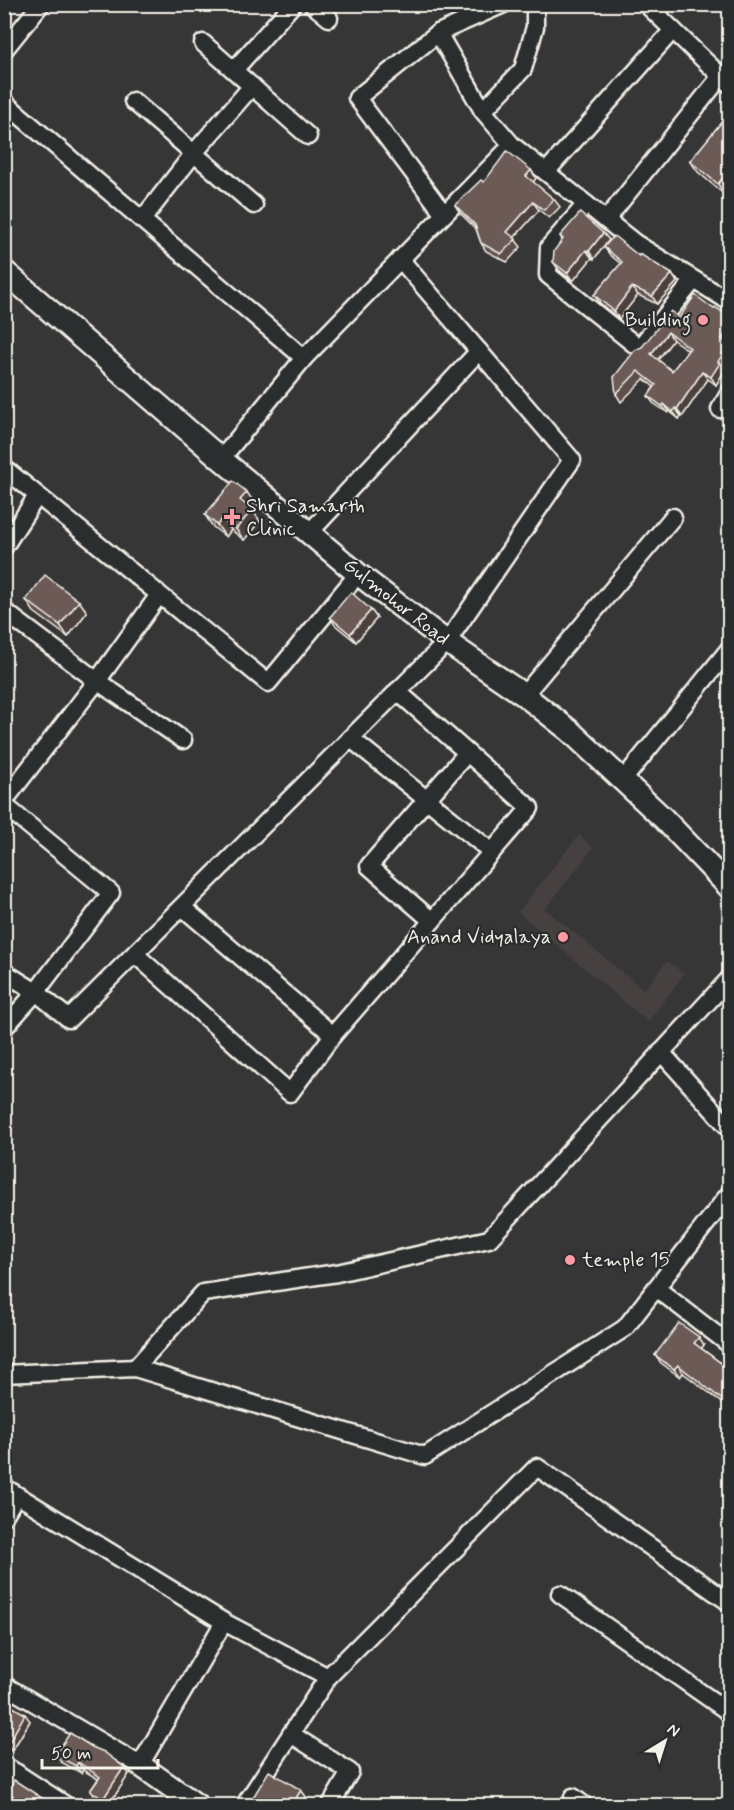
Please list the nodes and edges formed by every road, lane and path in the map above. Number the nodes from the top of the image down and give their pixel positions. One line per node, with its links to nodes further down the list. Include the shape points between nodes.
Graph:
1 (41, 4): 11 (street)
2 (293, 4): 12 (street)
3 (312, 4): 7 (street)
4 (504, 4): 9 (street)
5 (535, 4): 17 (street, via 535,27 523,69)
6 (646, 4): 8 (street)
7 (329, 18)
8 (673, 30): 13 (street); 21 (street)
9 (438, 33): 17 (street); 24 (street, via 357,98)
10 (203, 43): 12 (street)
11 (4, 50)
12 (234, 70): 14 (street)
13 (727, 78): 26 (street)
14 (252, 86): 18 (street); 20 (street)
15 (133, 101): 20 (street)
16 (4, 102): 25 (street)
17 (483, 111): 19 (street)
18 (308, 136)
19 (512, 145): 21 (street); 24 (street)
20 (194, 153): 23 (street); 25 (street)
21 (546, 172): 22 (street)
22 (586, 204): 26 (street); 29 (street, via 549,247 548,275 639,348)
23 (254, 205)
24 (444, 214): 27 (street)
25 (142, 220): 32 (street)
26 (606, 220): 29 (street)
27 (400, 259): 31 (street); 32 (street)
28 (4, 271): 35 (street, Gulmohor Road)
29 (694, 280): 30 (street)
30 (729, 302)
31 (479, 351): 39 (street); 44 (street, via 572,460)
32 (303, 358): 35 (street)
33 (729, 392): 34 (street)
34 (720, 409)
35 (221, 459): 39 (street, Gulmohor Road)
36 (4, 468): 37 (street)
37 (38, 496): 40 (street); 42 (street)
38 (673, 517): 48 (street)
39 (309, 533): 41 (street, Gulmohor Road)
40 (4, 546)
41 (358, 573): 42 (street, via 267,683); 44 (street, Gulmohor Road)
42 (159, 595): 46 (street)
43 (4, 611): 46 (street)
44 (447, 642): 47 (street); 48 (street, Gulmohor Road)
45 (729, 648): 52 (street)
46 (97, 681): 50 (street); 54 (street)
47 (397, 692): 49 (street); 51 (street)
48 (524, 695): 52 (street, Gulmohor Road)
49 (350, 738): 53 (street); 57 (street)
50 (183, 740)
51 (467, 753): 53 (street); 55 (street, via 530,808)
52 (623, 780): 56 (street, Gulmohor Road)
53 (426, 799): 55 (street); 58 (street, via 369,866)
54 (4, 803): 62 (street, via 111,892)
55 (492, 852): 58 (street)
56 (729, 888)
57 (182, 906): 59 (street); 64 (street)
58 (432, 921): 64 (street)
59 (135, 954): 62 (street, via 69,1019); 64 (street, via 290,1093)
60 (4, 972): 62 (street)
61 (729, 978): 65 (street)
62 (36, 992): 63 (street)
63 (4, 1028)
64 (333, 1035)
65 (661, 1052): 66 (street); 70 (street, via 489,1239 337,1273 203,1293)
66 (729, 1129)
67 (729, 1193): 68 (street)
68 (656, 1288): 69 (street); 70 (street, via 625,1328 425,1456)
69 (729, 1346)
70 (135, 1368): 71 (street)
71 (4, 1374)
72 (10, 1491): 73 (street); 76 (street)
73 (4, 1516)
74 (560, 1594): 79 (street)
75 (729, 1604): 77 (street, via 537,1467)
76 (224, 1622): 77 (street); 81 (street)
77 (328, 1677): 80 (street)
78 (4, 1685): 81 (street)
79 (729, 1713)
80 (291, 1734): 86 (street); 87 (street, via 350,1772)
81 (140, 1765): 85 (street)
82 (11, 1769): 83 (street); 84 (street)
83 (4, 1792)
84 (67, 1806)
85 (198, 1806)
86 (244, 1806)
87 (330, 1806)

